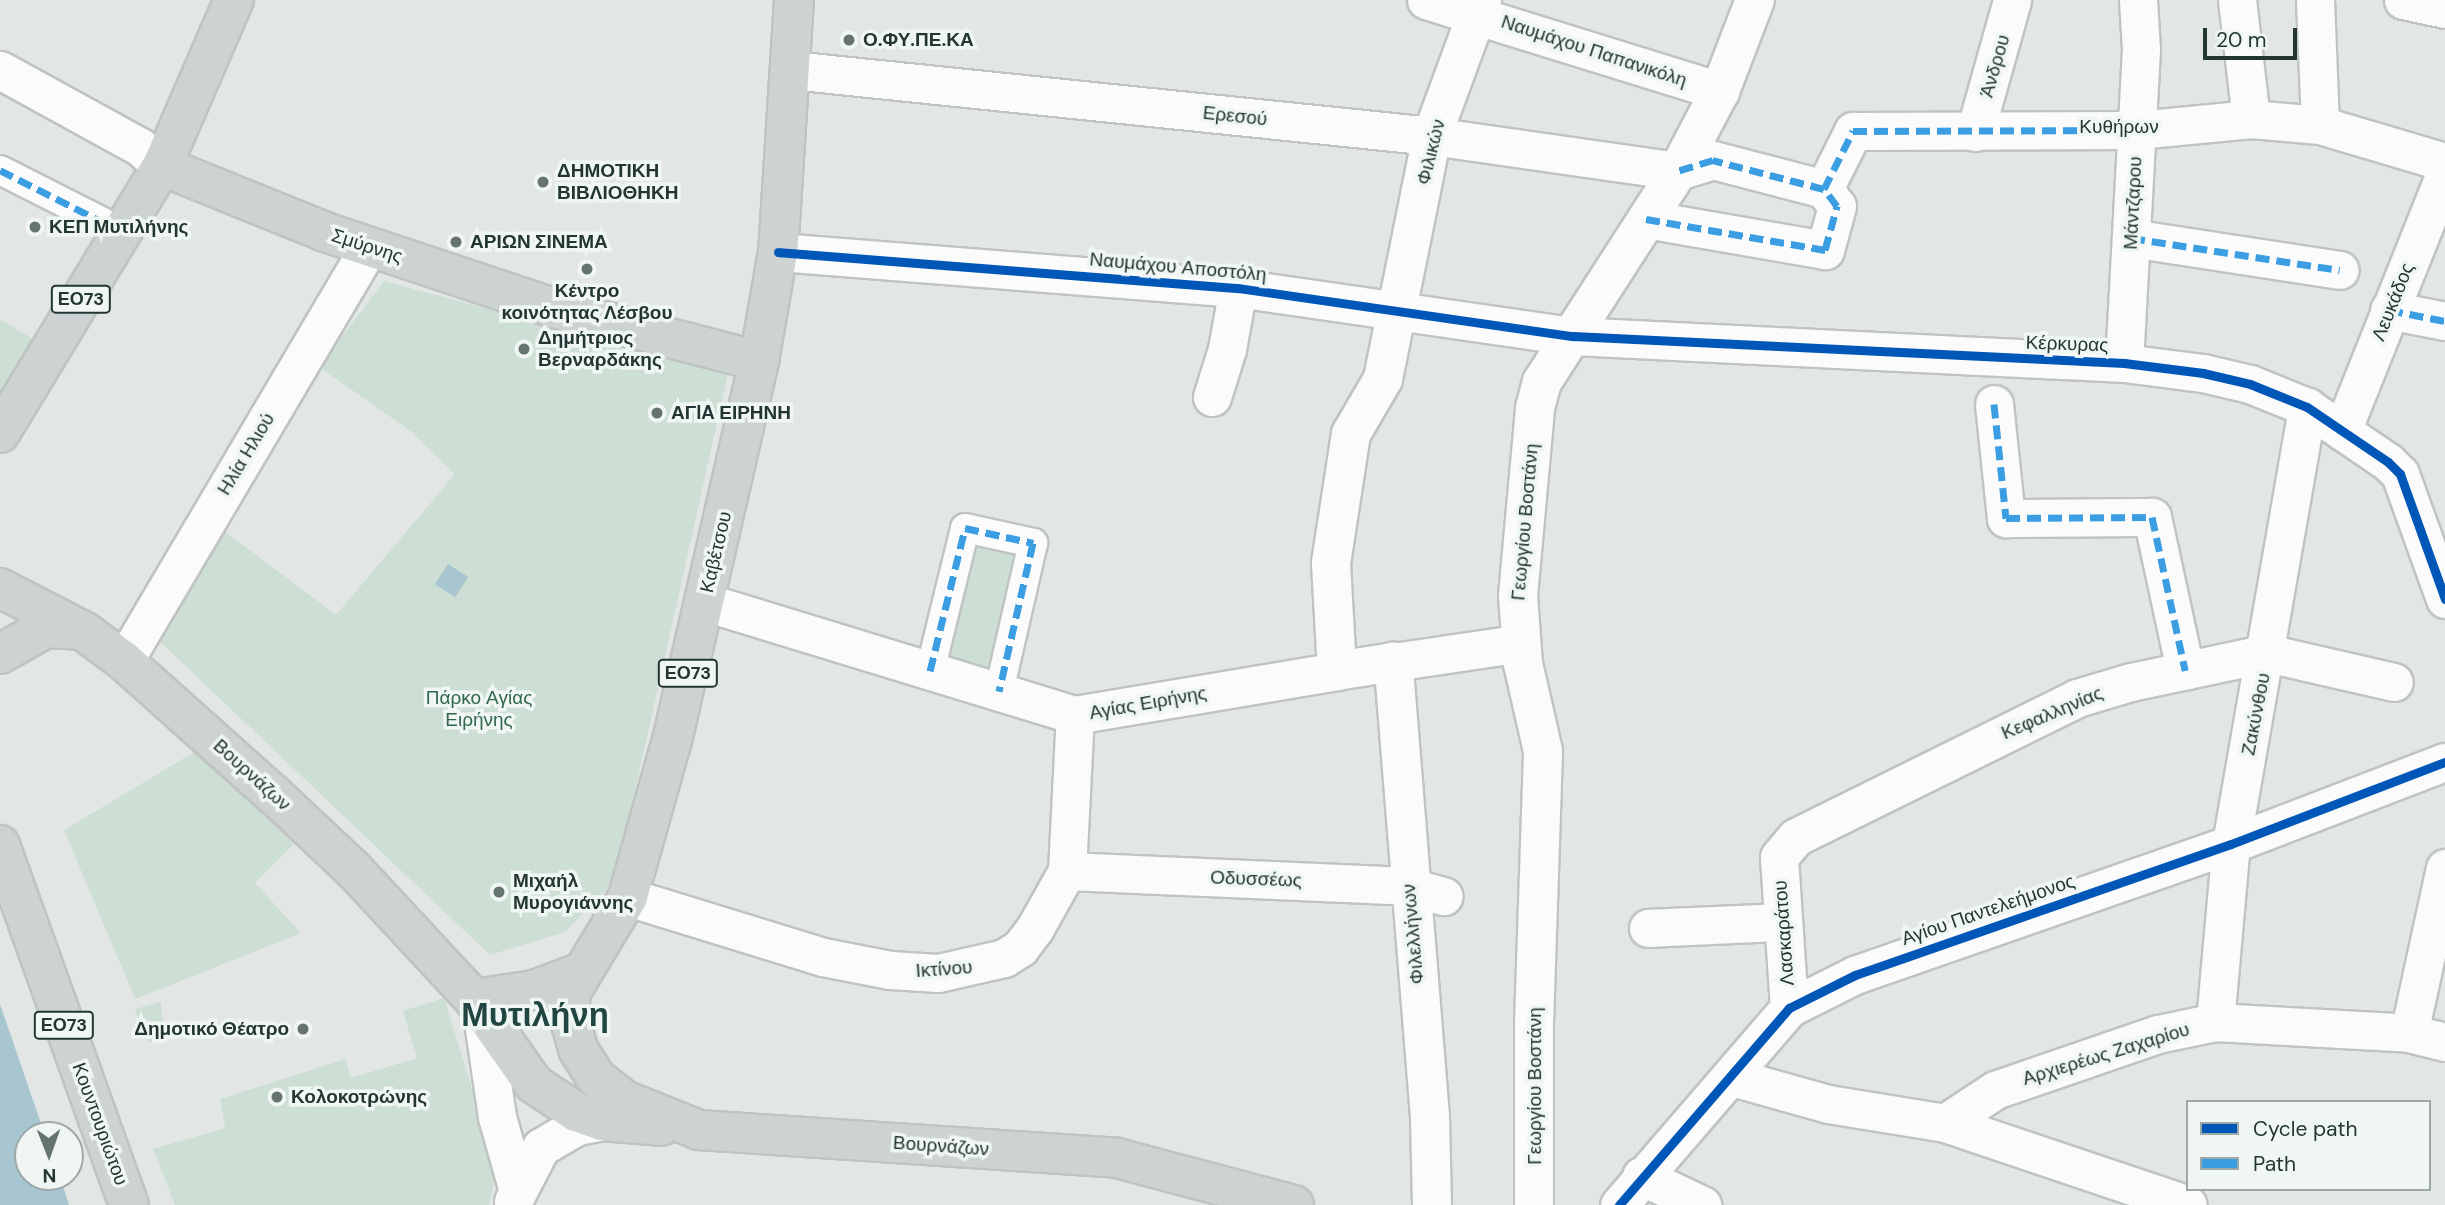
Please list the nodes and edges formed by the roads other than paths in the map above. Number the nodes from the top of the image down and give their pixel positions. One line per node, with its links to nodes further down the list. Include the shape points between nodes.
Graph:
1 (234, 0): 21 (main road, ΕΟ73)
2 (794, 0): 13 (main road, Καβέτσου / ΕΟ73)
3 (1426, 0): 10 (street, Ναυμάχου Παπανικόλη)
4 (1755, 0): 14 (main road, Γεωργίου Βοστάνη)
5 (2012, 0): 18 (street, Άνδρου)
6 (2138, 0): 17 (street, Μάντζαρου)
7 (2237, 0): 15 (street)
8 (2315, 0): 16 (street)
9 (2403, 0): 11 (street)
10 (1480, 7): 14 (street, Ναυμάχου Παπανικόλη); 19 (main road, Φιλικών)
11 (2445, 9)
12 (0, 70): 21 (street, Σμύρνης, via 140,147)
13 (791, 70): 19 (street, Ερεσού); 30 (main road, Καβέτσου / ΕΟ73)
14 (1720, 91): 23 (main road, Γεωργίου Βοστάνη)
15 (2251, 119): 16 (street, Κυθήρων); 17 (street, Κυθήρων)
16 (2320, 125): 20 (street, Κυθήρων)
17 (2137, 130): 18 (street, Κυθήρων, via 2049,127); 28 (street, Μάντζαρου)
18 (1975, 132): 25 (street, Κυθήρων, via 1853,131)
19 (1432, 136): 23 (street, Ερεσού); 33 (main road, Φιλικών)
20 (2445, 162)
21 (162, 166): 27 (main road, ΕΟ73); 29 (main road, Σμύρνης, via 187,180)
22 (0, 170): 27 (street)
23 (1678, 171): 25 (street, via 1713,160); 26 (main road, Γεωργίου Βοστάνη)
24 (2445, 173): 34 (street, Λευκάδος)
25 (1824, 189): 26 (street, via 1837,206 1825,250)
26 (1646, 219): 36 (main road, Γεωργίου Βοστάνη)
27 (120, 231): 43 (main road, ΕΟ73)
28 (2131, 238): 31 (street); 38 (street, Μάντζαρου)
29 (369, 247): 37 (main road, Σμύρνης, via 550,306); 51 (street, Ηλία Ηλιού)
30 (778, 253): 32 (street, Ναυμάχου Αποστόλη); 37 (main road, Καβέτσου / ΕΟ73)
31 (2340, 270)
32 (1238, 288): 33 (street, Ναυμάχου Αποστόλη); 39 (street)
33 (1399, 309): 36 (street, Ναυμάχου Αποστόλη); 55 (main road, via 1380,387 1351,434 1331,563)
34 (2389, 310): 35 (street); 42 (street, Λευκάδος)
35 (2445, 321)
36 (1573, 336): 38 (street, Κέρκυρας); 48 (main road, Γεωργίου Βοστάνη, via 1542,382 1535,408 1518,596)
37 (759, 361): 46 (main road, Καβέτσου / ΕΟ73)
38 (2124, 363): 41 (street, Κέρκυρας, via 2250,384)
39 (1212, 397)
40 (1994, 404): 53 (street, via 2006,518 2152,517)
41 (2307, 407): 42 (street, Κέρκυρας); 49 (street, Ζακύνθου)
42 (2342, 431): 45 (street, Κέρκυρας, via 2400,474)
43 (0, 433)
44 (0, 588): 47 (main road, Βουρνάζων)
45 (2445, 599)
46 (705, 602): 54 (street, Αγίας Ειρήνης); 66 (main road, Καβέτσου / ΕΟ73)
47 (85, 632): 50 (main road, via 71,626 46,628); 51 (main road, Βουρνάζων)
48 (1521, 643): 52 (street, Αγίας Ειρήνης); 85 (main road, Γεωργίου Βοστάνη, via 1544,751 1534,1024)
49 (2267, 653): 53 (street, Κεφαλληνίας); 56 (street, Κεφαλληνίας); 60 (street, Ζακύνθου)
50 (0, 654)
51 (124, 661): 70 (main road, Βουρνάζων, via 353,869)
52 (1393, 662): 55 (main road, Αγίας Ειρήνης); 65 (main road, Φιλελλήνων)
53 (2185, 670): 62 (street, Κεφαλληνίας, via 2077,698 1829,819 1796,837)
54 (930, 671): 57 (street, Αγίας Ειρήνης); 57 (street, via 965,528 1033,543)
55 (1337, 671): 58 (street, Αγίας Ειρήνης)
56 (2394, 682)
57 (999, 691): 58 (street, Αγίας Ειρήνης)
58 (1075, 715): 64 (street, Ικτίνου)
59 (2445, 762): 60 (street, Αγίου Παντελεήμονος)
60 (2231, 844): 71 (street, Αγίου Παντελεήμονος, via 1855,975); 72 (street, Ζακύνθου)
61 (0, 845): 82 (main road, Κουντουριώτου / ΕΟ73)
62 (1779, 857): 67 (street, Λασκαράτου)
63 (2445, 868): 73 (street)
64 (1067, 871): 65 (street, Οδυσσέως); 66 (street, Ικτίνου, via 1020,948 983,966 938,973 890,970 823,957)
65 (1426, 891): 84 (main road, Φιλελλήνων)
66 (628, 897): 69 (main road, Καβέτσου / ΕΟ73)
67 (1781, 922): 68 (street); 71 (street, Λασκαράτου)
68 (1648, 928)
69 (582, 972): 70 (main road); 76 (main road, Καβέτσου, via 571,992 569,1017 578,1049)
70 (478, 1007): 77 (main road, Βουρνάζων, via 534,1084 576,1112); 81 (street)
71 (1789, 1008): 75 (street, Αγίου Παντελεήμονος)
72 (2215, 1022): 73 (street, Αρχιερέως Ζαχαρίου); 78 (street, Αρχιερέως Ζαχαρίου, via 2158,1034 1995,1090)
73 (2409, 1033): 74 (street, Αρχιερέως Ζαχαρίου)
74 (2445, 1042)
75 (1731, 1077): 78 (street, via 1828,1104); 80 (street, Αγίου Παντελεήμονος)
76 (596, 1078): 79 (main road, Βουρνάζων, via 624,1100)
77 (603, 1121): 79 (main road, Βουρνάζων); 81 (street, via 577,1126 541,1147)
78 (1945, 1123): 88 (street)
79 (699, 1130): 83 (main road, Βουρνάζων, via 1117,1158)
80 (1641, 1176): 86 (street, Αγίου Παντελεήμονος); 87 (street)
81 (514, 1196)
82 (129, 1205)
83 (1294, 1205)
84 (1432, 1205)
85 (1534, 1205)
86 (1619, 1205)
87 (1702, 1205)
88 (2188, 1205)

